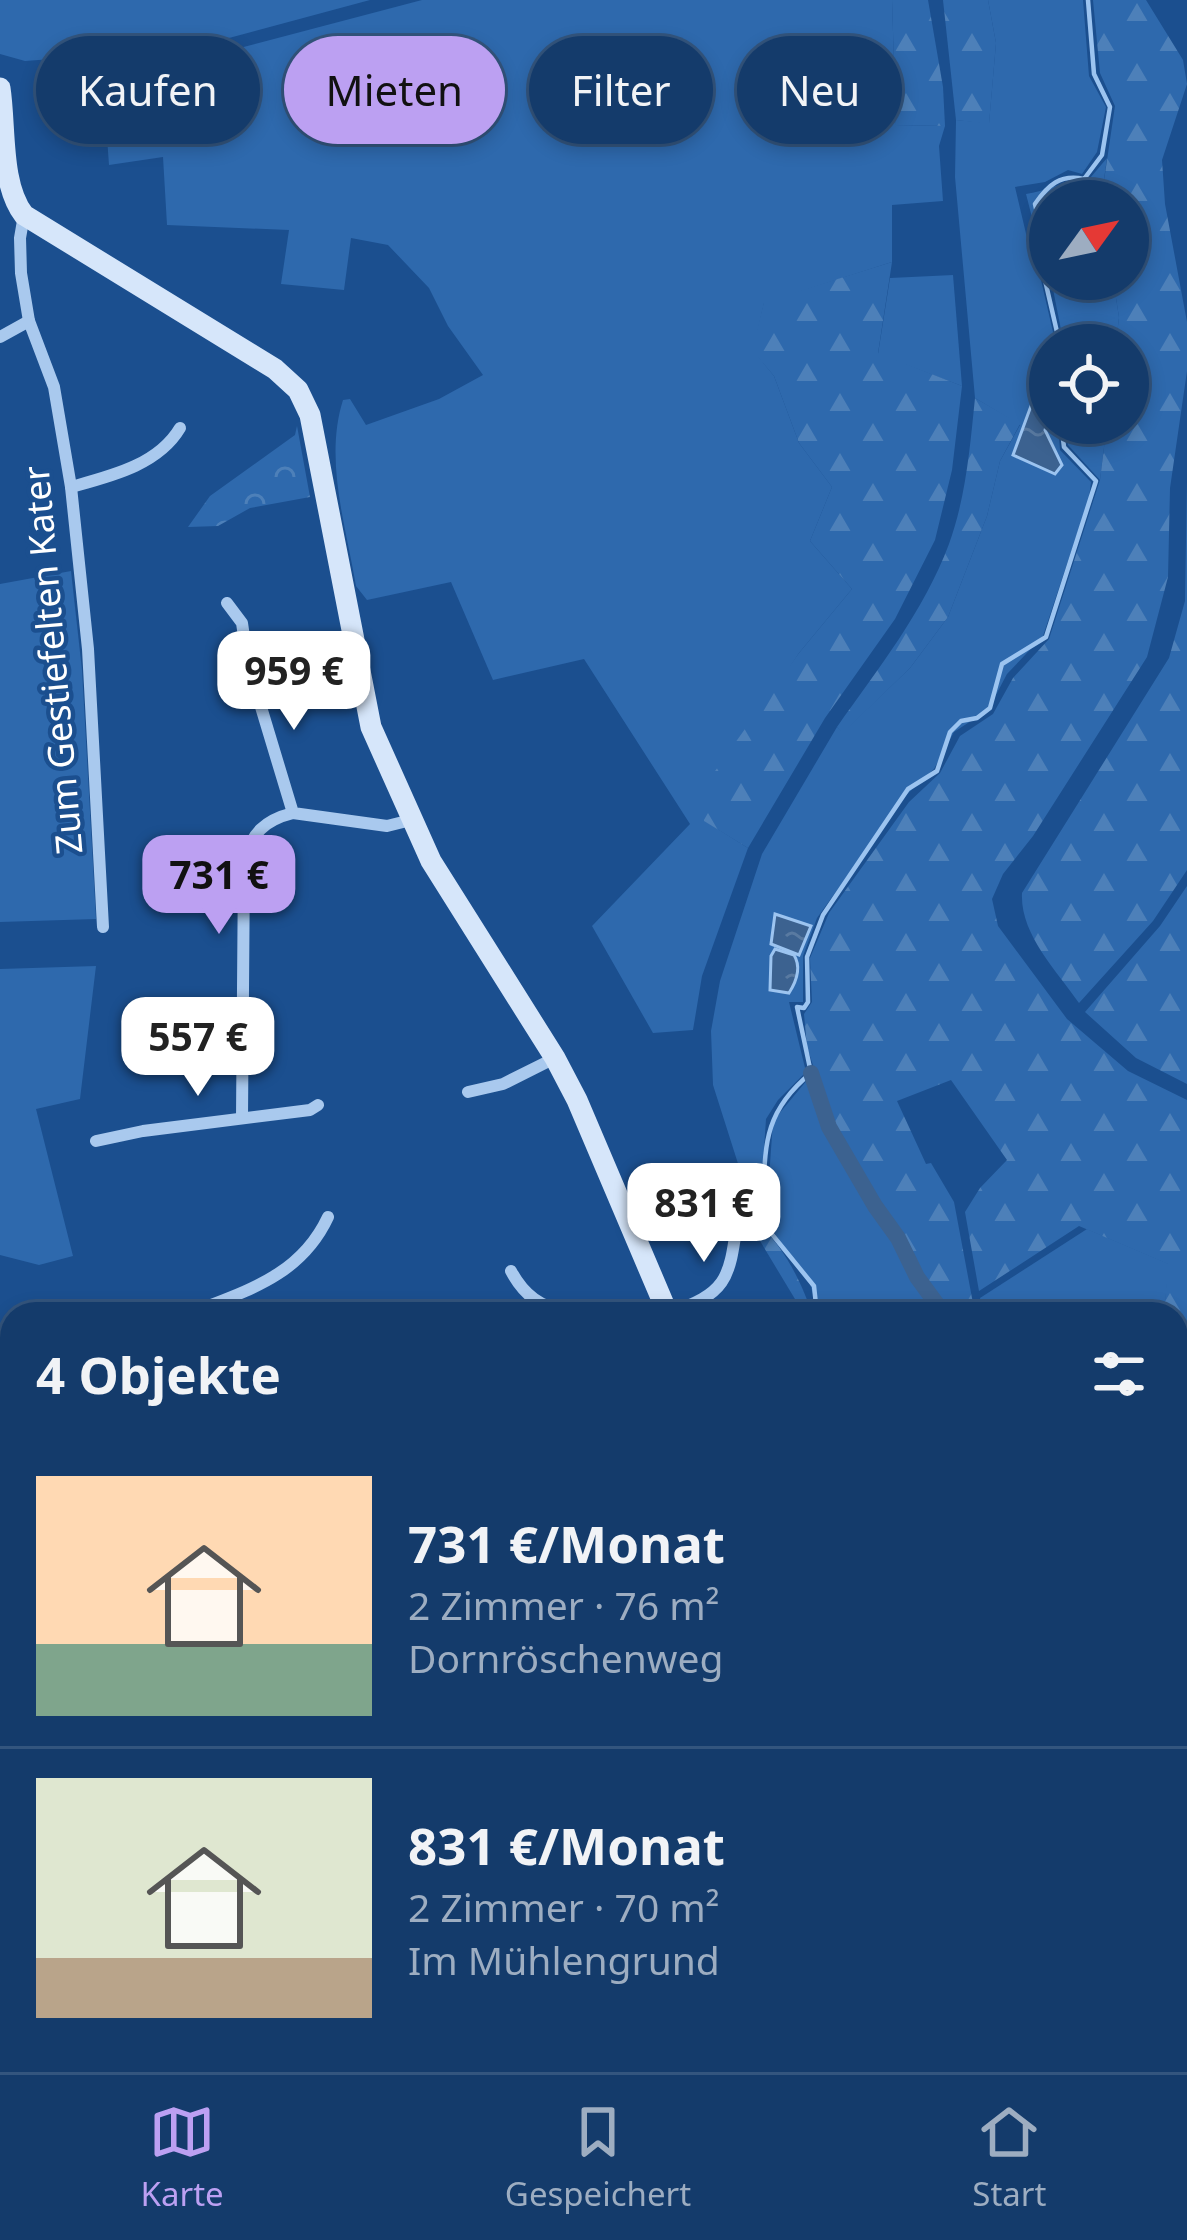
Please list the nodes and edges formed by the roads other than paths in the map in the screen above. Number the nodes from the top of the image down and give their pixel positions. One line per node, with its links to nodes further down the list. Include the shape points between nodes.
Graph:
1 (0, 88): 2 (street, via 8,179)
2 (24, 215): 3 (street, Zum Gestiefelten Kater); 9 (street, via 298,390 321,458 371,727)
3 (29, 321): 4 (street); 6 (street, Zum Gestiefelten Kater, via 54,387)
4 (0, 338)
5 (180, 428): 6 (street, via 168,447 120,473)
6 (70, 487): 10 (street, Zum Gestiefelten Kater)
7 (226, 603): 8 (street, via 242,623)
8 (293, 813): 9 (street, via 387,826); 14 (street, via 260,827 244,862)
9 (411, 820): 11 (street)
10 (103, 927)
11 (555, 1058): 12 (street); 21 (street)
12 (468, 1092)
13 (318, 1105): 14 (street)
14 (242, 1118): 15 (street)
15 (96, 1141)
16 (738, 1216): 22 (street, via 721,1287)
17 (328, 1217): 19 (street, via 290,1268)
18 (511, 1271): 20 (street)
19 (218, 1302)
20 (537, 1302)
21 (662, 1302)
22 (700, 1302)

